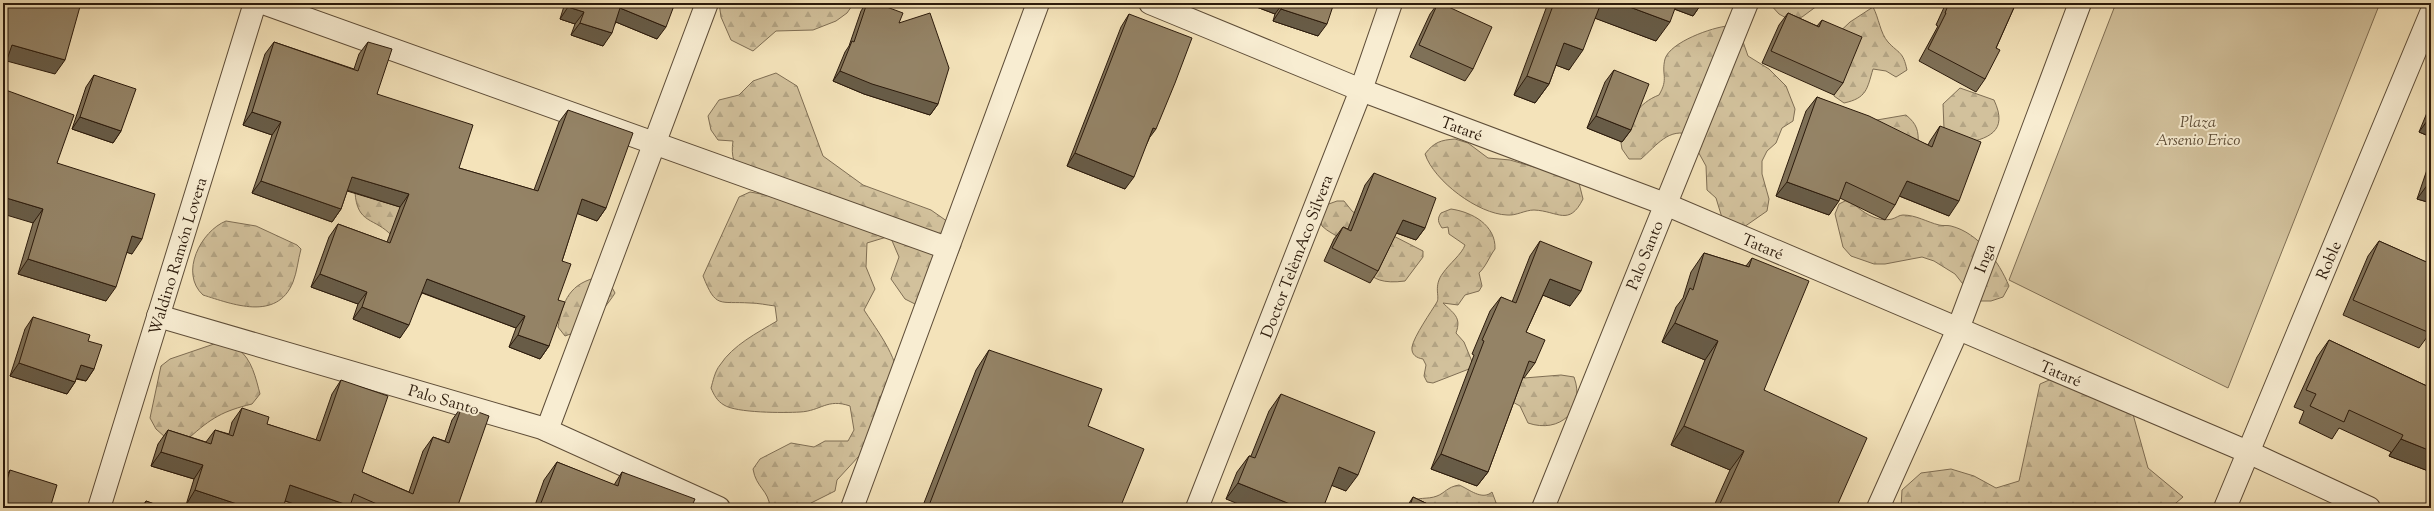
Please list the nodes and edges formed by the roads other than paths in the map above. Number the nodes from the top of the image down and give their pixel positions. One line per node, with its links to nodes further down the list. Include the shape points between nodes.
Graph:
1 (255, 3): 14 (street, Waldino Ramón Lovera)
2 (263, 3): 11 (street)
3 (707, 3): 11 (street)
4 (1038, 3): 13 (street)
5 (1150, 3): 10 (street, Tataré)
6 (1391, 3): 10 (street, Doctor TelèmAco Silvera)
7 (1747, 3): 12 (street, Palo Santo)
8 (2080, 3): 15 (street, Inga)
9 (2431, 12): 17 (street, Roble)
10 (1361, 90): 12 (street, Tataré); 21 (street, Doctor TelèmAco Silvera)
11 (654, 143): 13 (street); 16 (street)
12 (1665, 204): 15 (street, Tataré); 22 (street, Palo Santo)
13 (948, 248): 20 (street)
14 (158, 316): 16 (street, Palo Santo); 18 (street, Waldino Ramón Lovera)
15 (1958, 329): 17 (street, Tataré); 23 (street, Inga)
16 (547, 430): 19 (street, Palo Santo)
17 (2248, 452): 24 (street, Roble); 25 (street, Tataré)
18 (100, 508)
19 (719, 508)
20 (852, 508)
21 (1197, 508)
22 (1543, 508)
23 (1878, 508)
24 (2226, 508)
25 (2369, 508)

